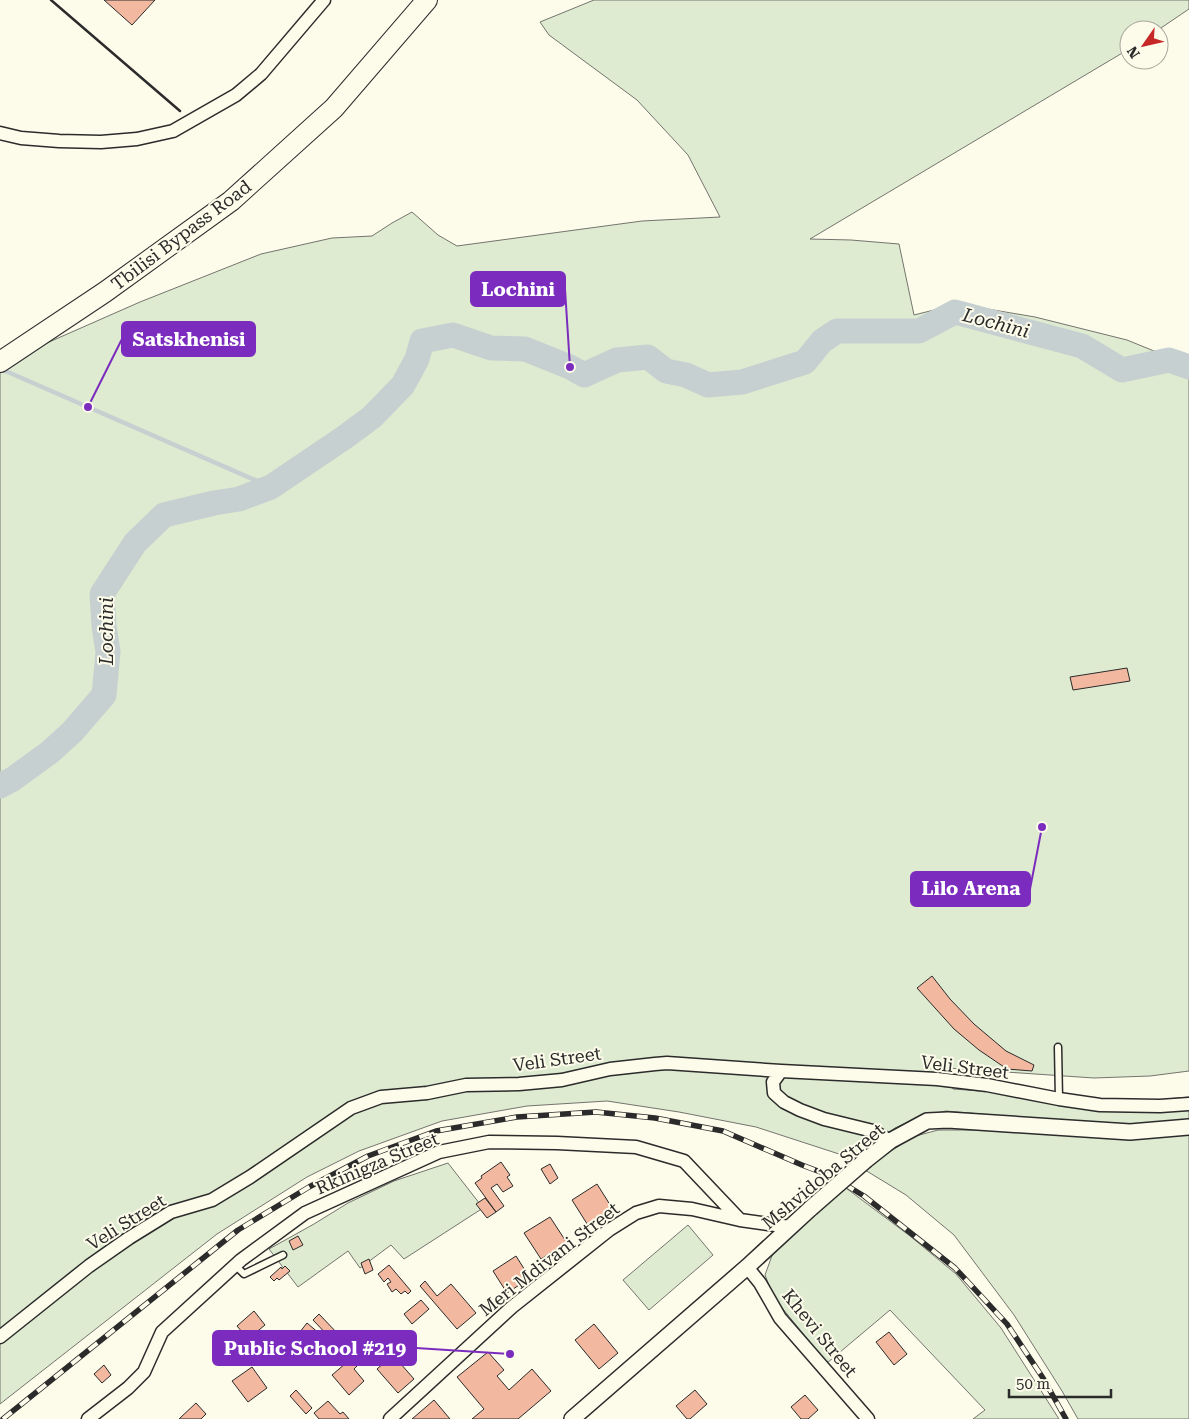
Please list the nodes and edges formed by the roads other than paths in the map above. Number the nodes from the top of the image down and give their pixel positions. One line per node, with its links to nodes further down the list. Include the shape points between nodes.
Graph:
1 (324, 0): 3 (street, via 261,74 236,96 173,131 101,142 21,138)
2 (427, 0): 4 (highway, Tbilisi Bypass Road, via 334,108 231,201 105,292)
3 (0, 133)
4 (0, 362)
5 (1058, 1047): 7 (lane)
6 (781, 1071): 7 (street, Veli Street, via 937,1079); 10 (street, via 773,1082 774,1093 784,1102 824,1118 873,1131); 16 (street, Veli Street, via 655,1064 610,1069 562,1080 466,1085 381,1097 351,1108 212,1200 171,1212 88,1266)
7 (1059, 1099): 8 (street, Veli Street, via 1100,1105)
8 (1189, 1104)
9 (1189, 1128): 10 (street, Mshvidoba Street, via 1130,1132 934,1120 926,1121)
10 (890, 1141): 12 (street, Mshvidoba Street, bridge)
11 (740, 1220): 12 (street, Meri Mdivani Street); 14 (street, Rkinigza Street, via 684,1161 636,1148 490,1142 439,1152 305,1213); 18 (street, Meri Mdivani Street, via 692,1209 659,1206 636,1213 609,1230 512,1307)
12 (790, 1227): 15 (street, Mshvidoba Street)
13 (283, 1255): 14 (lane, via 244,1274)
14 (236, 1265): 17 (street, Rkinigza Street, via 162,1332 139,1378)
15 (747, 1267): 19 (street, Mshvidoba Street); 20 (street, Khevi Street, via 780,1318)
16 (0, 1337)
17 (88, 1419)
18 (390, 1419)
19 (572, 1419)
20 (868, 1419)

